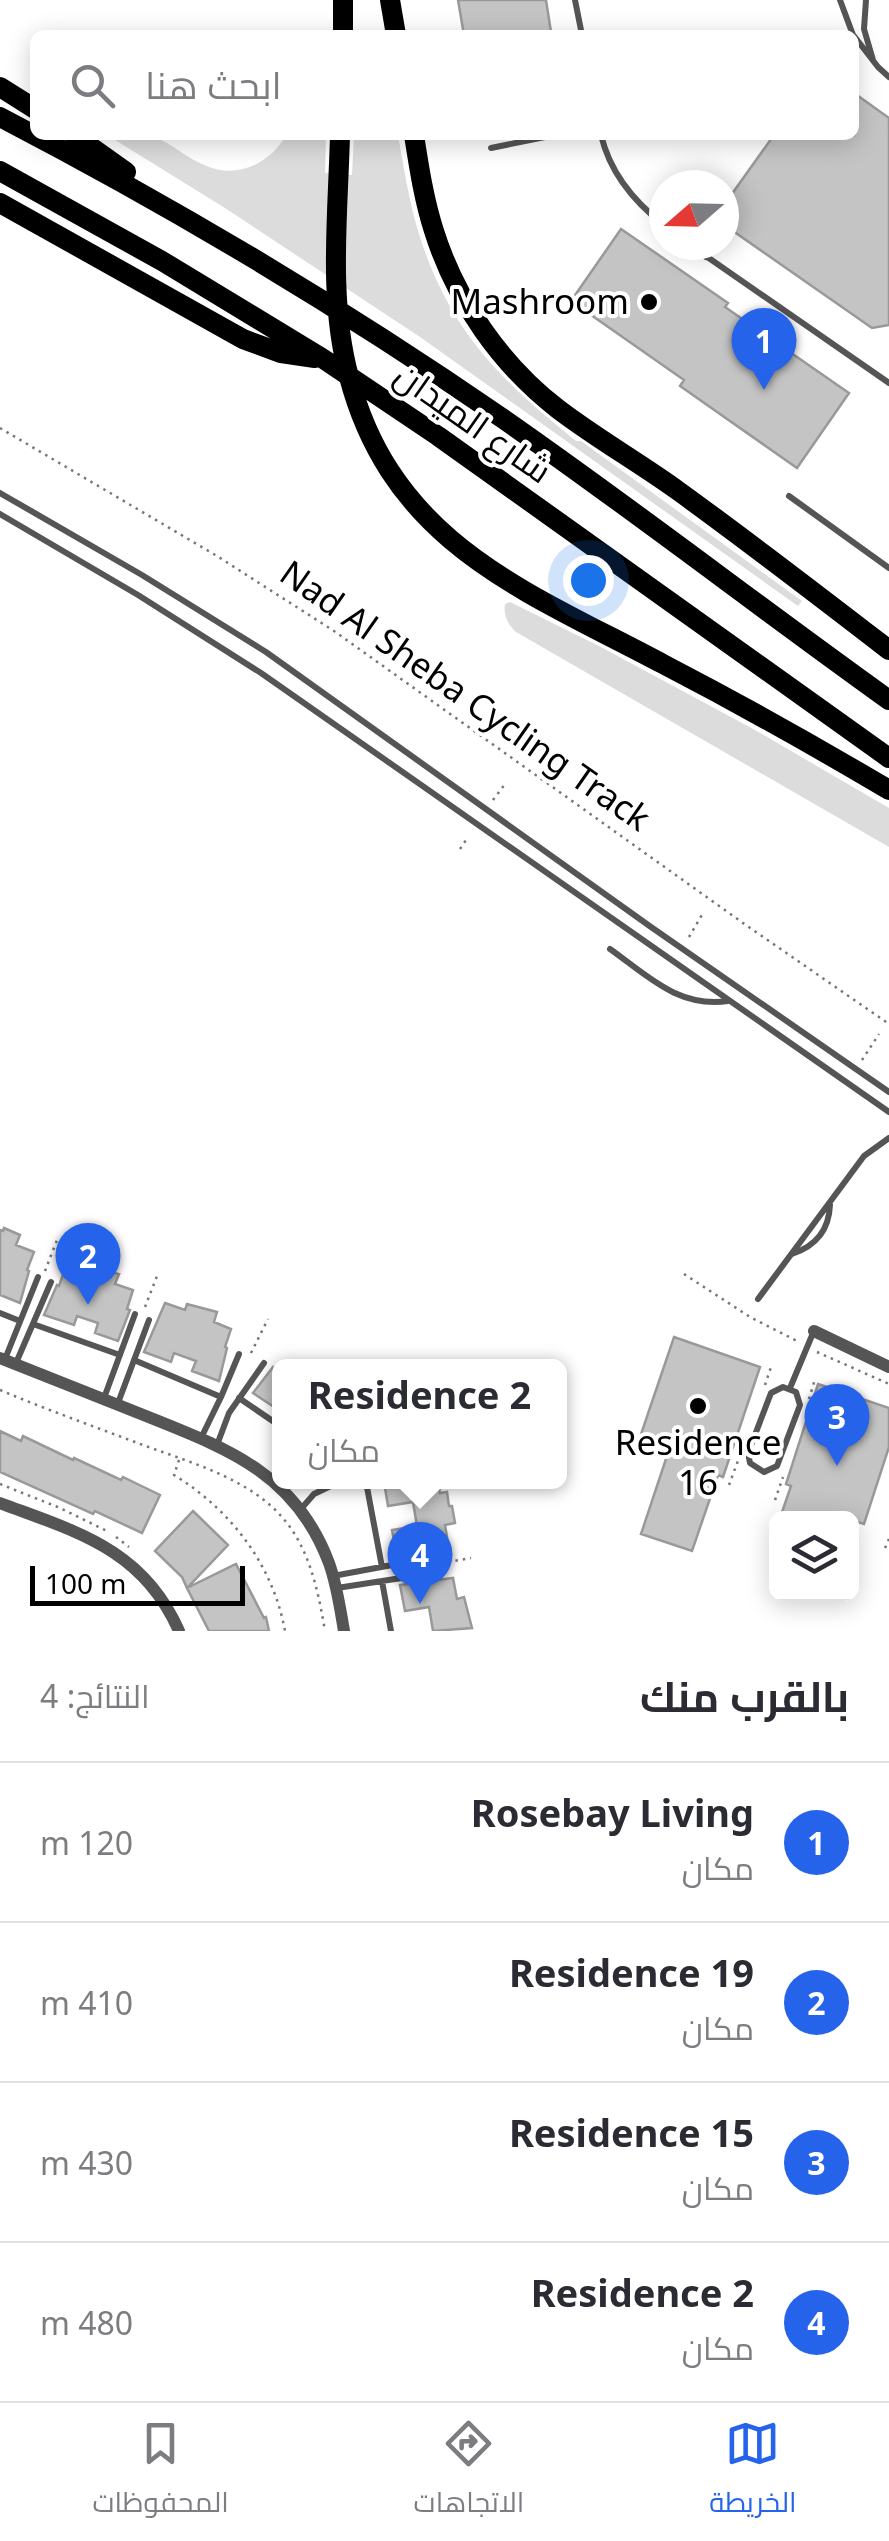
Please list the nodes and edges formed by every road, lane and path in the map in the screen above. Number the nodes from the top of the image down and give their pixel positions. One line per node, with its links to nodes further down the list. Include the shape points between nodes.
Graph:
1 (344, 0): 6 (main road)
2 (390, 0): 7 (main road)
3 (575, 0): 8 (lane)
4 (840, 0): 9 (lane)
5 (866, 0): 11 (lane, via 864,29)
6 (342, 30)
7 (395, 30)
8 (581, 30)
9 (852, 30)
10 (859, 42): 11 (lane)
11 (873, 60): 12 (lane)
12 (889, 76)
13 (0, 88): 14 (main road)
14 (30, 106)
15 (0, 117): 16 (main road, شارع الميدان)
16 (30, 133)
17 (42, 140): 27 (main road, شارع الميدان)
18 (81, 140): 27 (main road)
19 (340, 140): 40 (main road, via 336,272 348,376 376,446 410,499 495,574)
20 (415, 140): 36 (main road, via 444,259 468,308 517,372)
21 (530, 140): 23 (lane)
22 (602, 140): 26 (lane, via 622,184)
23 (492, 148)
24 (0, 171): 29 (main road, شارع الميدان)
25 (0, 203): 29 (main road, via 243,339)
26 (649, 212)
27 (182, 216): 37 (main road, شارع الميدان, via 502,418)
28 (710, 260): 30 (lane)
29 (322, 358): 38 (main road, شارع الميدان)
30 (889, 383)
31 (0, 428): 48 (path, Nad Al Sheba Cycling Track, via 334,631)
32 (0, 494): 41 (lane, via 266,652)
33 (789, 496): 35 (lane)
34 (0, 514): 47 (lane, via 261,673)
35 (889, 568)
36 (889, 650)
37 (889, 700)
38 (889, 758)
39 (505, 784): 41 (path)
40 (889, 790)
41 (486, 810): 50 (lane)
42 (468, 836): 43 (path)
43 (460, 850)
44 (704, 913): 45 (path)
45 (689, 937)
46 (610, 949): 47 (lane, via 684,998)
47 (730, 1001): 52 (lane)
48 (889, 1024)
49 (879, 1034): 50 (path)
50 (856, 1070): 51 (lane)
51 (889, 1092)
52 (889, 1112)
53 (889, 1138): 57 (lane, via 864,1156)
54 (684, 1274): 64 (path)
55 (38, 1276): 61 (lane)
56 (51, 1282): 62 (lane)
57 (758, 1298)
58 (0, 1313): 61 (lane)
59 (135, 1314): 66 (lane)
60 (150, 1320): 67 (lane)
61 (20, 1321): 68 (lane)
62 (33, 1324): 66 (lane); 68 (lane)
63 (814, 1332): 64 (lane); 70 (street)
64 (807, 1346): 71 (path); 72 (lane)
65 (239, 1354): 74 (lane)
66 (120, 1355): 76 (lane)
67 (134, 1360): 74 (lane); 77 (lane)
68 (7, 1361): 76 (street)
69 (264, 1363): 75 (lane)
70 (889, 1368)
71 (889, 1384)
72 (790, 1388): 72 (lane, via 800,1398 792,1429 776,1466 758,1470 748,1453 768,1400 776,1389)
73 (0, 1390): 81 (path)
74 (222, 1398): 79 (lane)
75 (239, 1398): 78 (lane); 80 (lane)
76 (103, 1399): 77 (street)
77 (117, 1404): 79 (street)
78 (272, 1421)
79 (201, 1438): 80 (street)
80 (217, 1444): 82 (street)
81 (180, 1459): 96 (path, via 174,1475 226,1518 260,1560); 97 (path, via 238,1483 284,1520 309,1564)
82 (272, 1477)
83 (288, 1489): 87 (street)
84 (324, 1489): 87 (lane)
85 (367, 1489): 91 (lane)
86 (0, 1503): 95 (street, via 84,1534 130,1562)
87 (300, 1510): 94 (street)
88 (889, 1538): 89 (path)
89 (885, 1548)
90 (435, 1558): 91 (lane)
91 (382, 1567): 94 (lane)
92 (440, 1572): 93 (lane)
93 (382, 1581): 94 (lane); 99 (lane)
94 (335, 1582): 98 (street)
95 (180, 1631)
96 (285, 1631)
97 (325, 1631)
98 (344, 1631)
99 (391, 1631)

